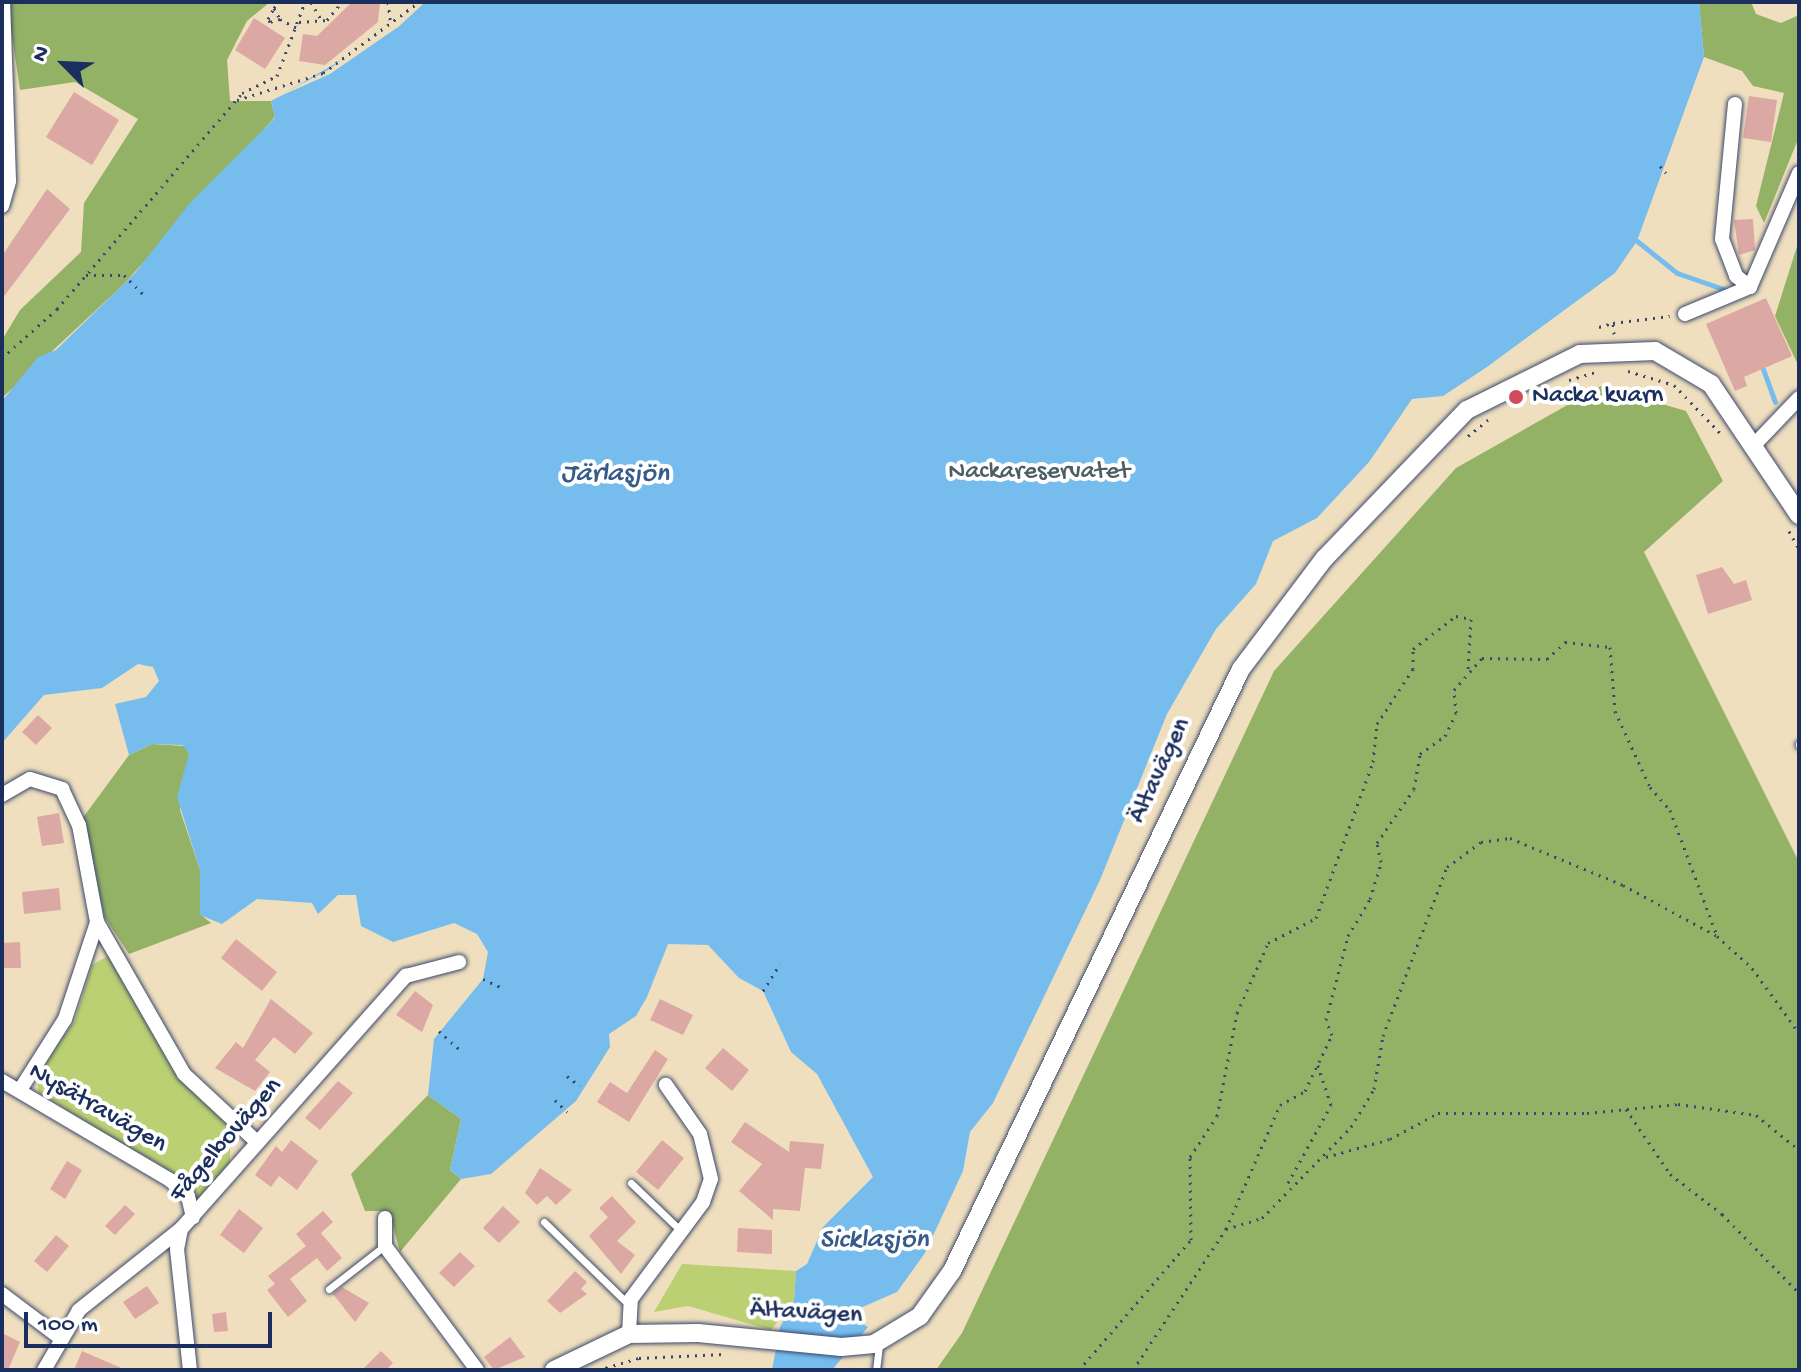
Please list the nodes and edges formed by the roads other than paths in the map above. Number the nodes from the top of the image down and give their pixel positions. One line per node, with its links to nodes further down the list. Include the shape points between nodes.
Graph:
1 (3, 2): 4 (street, via 9,181)
2 (1735, 104): 5 (street, via 1722,239 1736,276)
3 (1799, 173): 5 (street)
4 (2, 206)
5 (1750, 287): 6 (street)
6 (1685, 314)
7 (1799, 398): 8 (street)
8 (1756, 443): 9 (main road, Ältavägen); 29 (main road, Ältavägen, via 1697,371 1655,351 1614,350 1532,374 1457,418 1324,559 1241,669 952,1271 920,1316)
9 (1793, 520)
10 (2, 795): 11 (street, via 30,779 62,789 79,825)
11 (97, 922): 15 (street, via 65,1019); 16 (street, via 184,1074)
12 (459, 962): 16 (street, Fågelbovägen, via 406,976)
13 (2, 1081): 15 (street, Nysätravägen)
14 (666, 1085): 22 (street, via 700,1134 710,1167 703,1202)
15 (20, 1090): 18 (street, Nysätravägen, via 170,1180 188,1196)
16 (257, 1142): 18 (street, Fågelbovägen)
17 (631, 1183): 22 (lane)
18 (193, 1217): 21 (street, Fågelbovägen)
19 (385, 1218): 23 (street)
20 (544, 1222): 26 (lane)
21 (181, 1229): 28 (street, Fågelbovägen, via 79,1310); 31 (street, via 177,1249)
22 (681, 1231): 26 (street)
23 (385, 1246): 24 (lane); 32 (street)
24 (329, 1289)
25 (2, 1294): 28 (street)
26 (629, 1305): 27 (street)
27 (629, 1334): 29 (main road, Ältavägen); 33 (main road)
28 (59, 1337): 30 (street, Fågelbovägen)
29 (876, 1342): 34 (lane)
30 (44, 1370)
31 (190, 1370)
32 (477, 1370)
33 (554, 1370)
34 (876, 1370)

